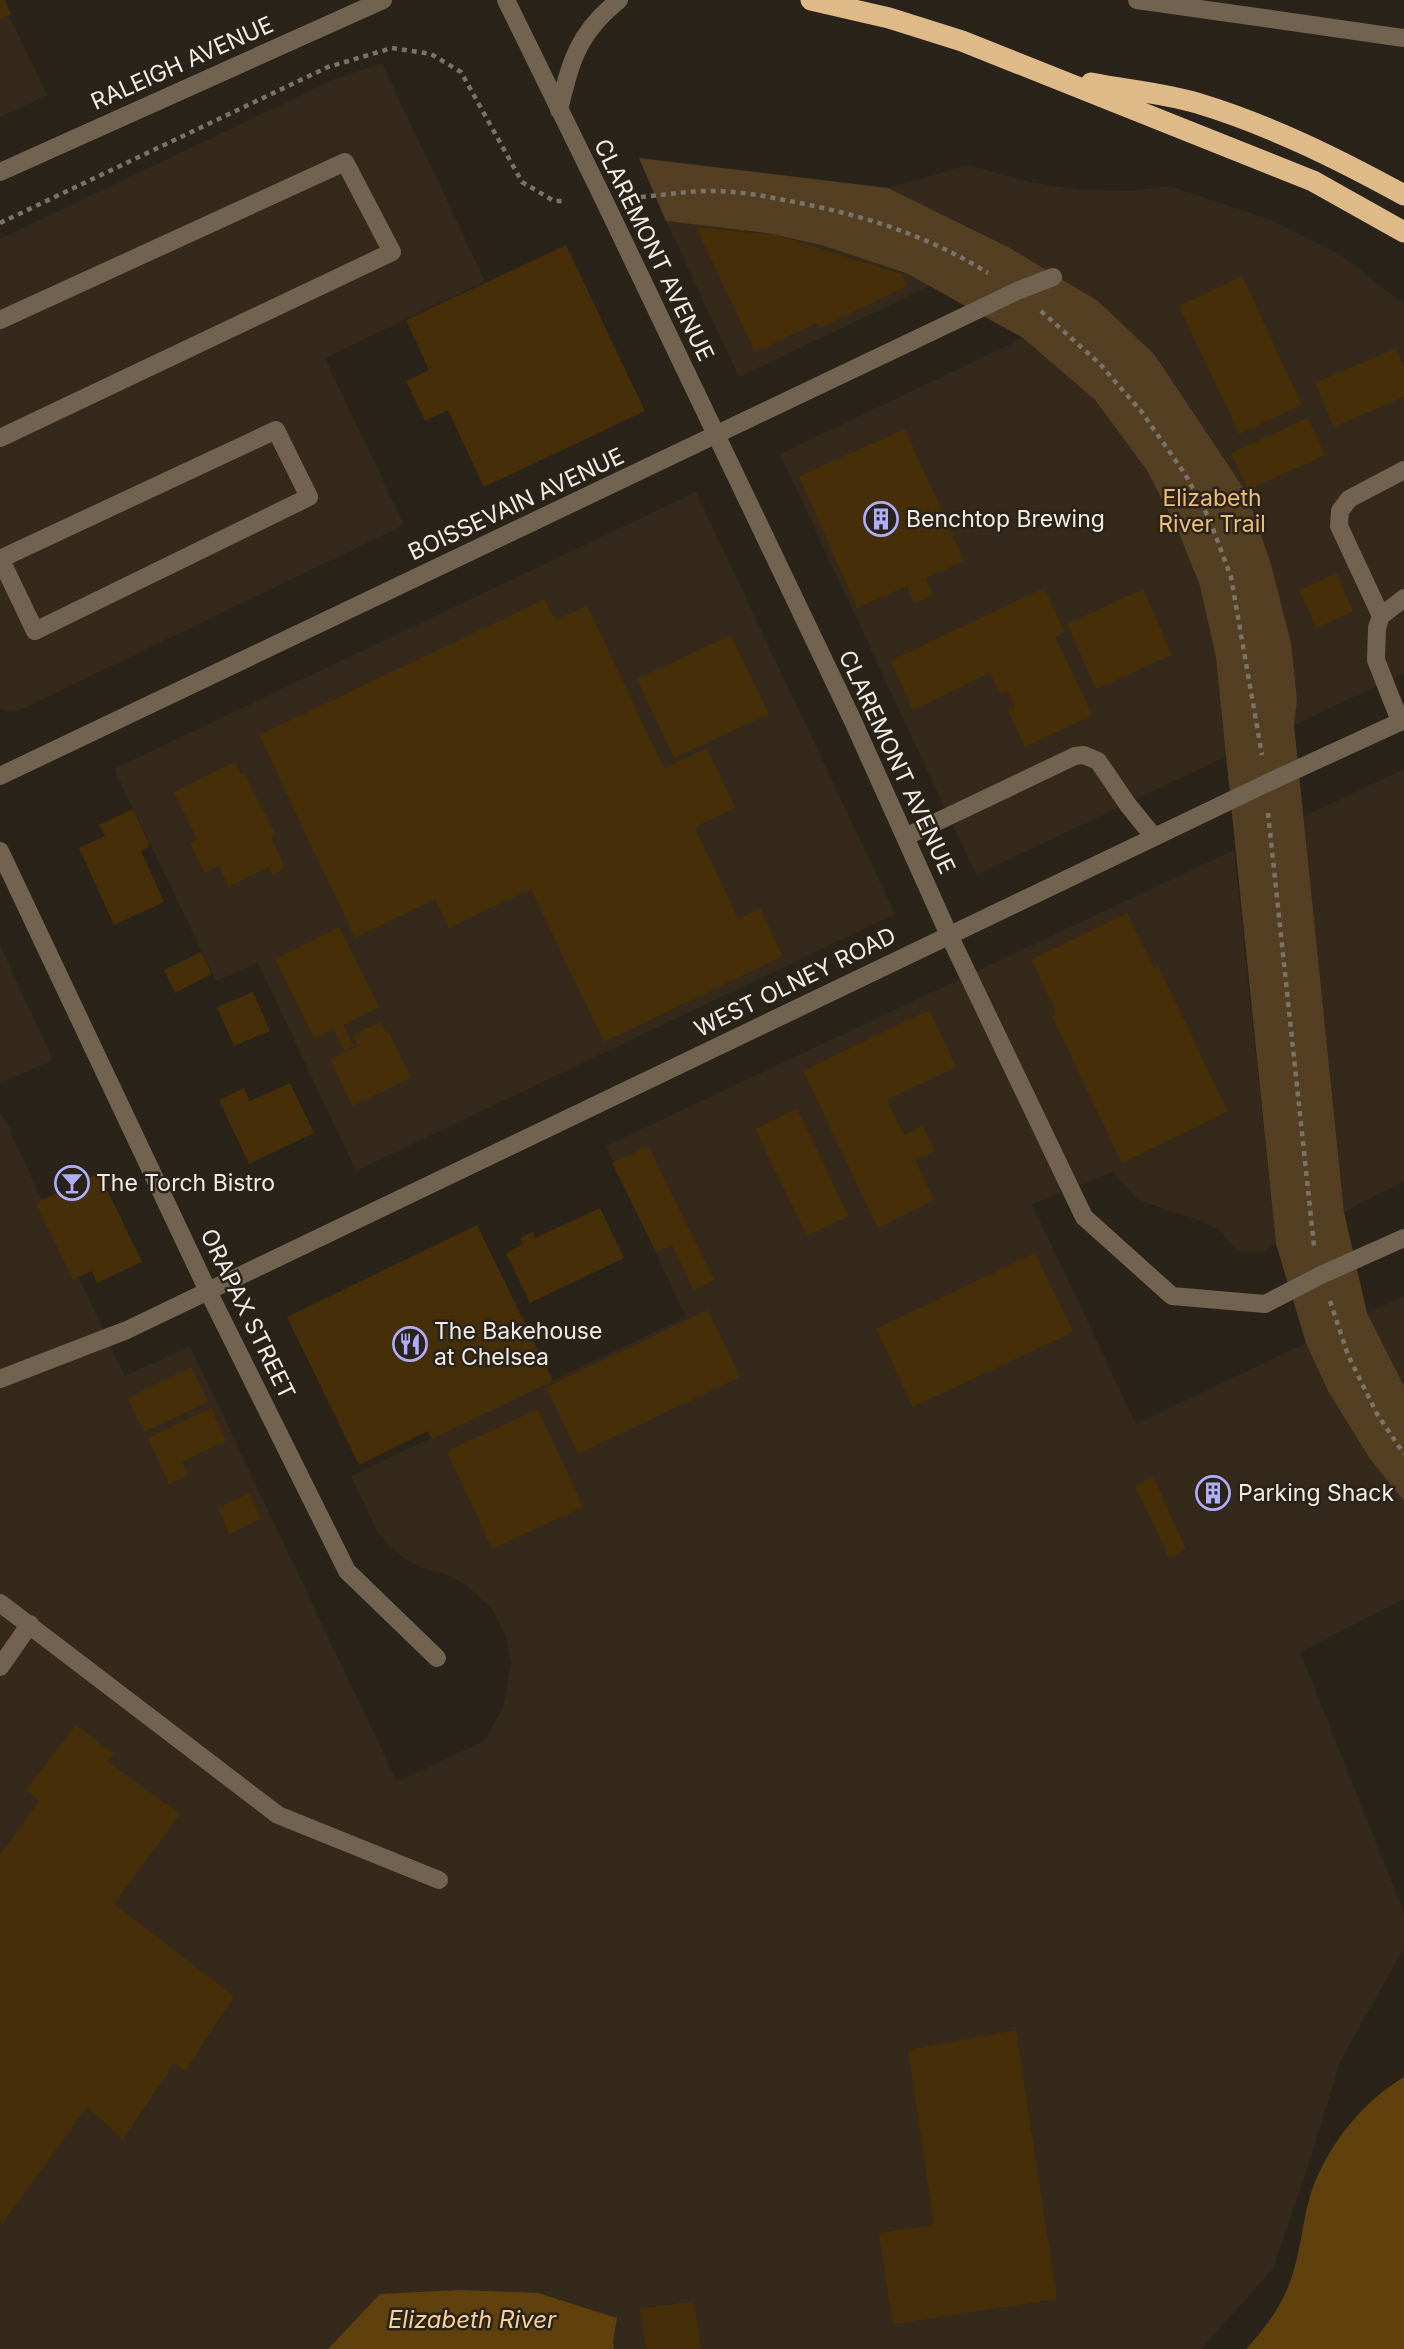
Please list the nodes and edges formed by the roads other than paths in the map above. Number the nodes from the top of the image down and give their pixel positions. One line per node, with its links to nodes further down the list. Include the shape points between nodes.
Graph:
1 (383, 0): 9 (street, RALEIGH AVENUE)
2 (506, 0): 8 (street, CLAREMONT AVENUE)
3 (618, 0): 8 (street, via 587,31 576,51)
4 (811, 0): 7 (highway, via 962,41)
5 (1137, 0): 6 (street)
6 (1404, 38)
7 (1044, 75): 10 (highway, via 1195,103 1264,126); 11 (highway, via 1313,181)
8 (559, 110): 14 (street, CLAREMONT AVENUE)
9 (0, 172)
10 (1404, 195)
11 (1404, 232)
12 (1053, 277): 14 (street, BOISSEVAIN AVENUE)
13 (0, 320): 15 (street, via 345,162 392,253)
14 (716, 436): 21 (street, BOISSEVAIN AVENUE); 22 (street, CLAREMONT AVENUE)
15 (0, 438)
16 (1404, 470): 19 (street, via 1349,499 1340,511 1339,526)
17 (0, 559): 17 (street, via 276,430 309,497 35,631)
18 (1404, 598): 19 (street)
19 (1381, 616): 20 (street, via 1376,660)
20 (1402, 720): 23 (street, WEST OLNEY ROAD)
21 (0, 776)
22 (905, 837): 23 (street, via 1084,755 1098,761); 25 (street, CLAREMONT AVENUE)
23 (1154, 837): 25 (street, WEST OLNEY ROAD)
24 (0, 851): 27 (street, ORAPAX STREET)
25 (949, 935): 26 (street, CLAREMONT AVENUE, via 1084,1217 1172,1296 1265,1304); 27 (street, WEST OLNEY ROAD)
26 (1404, 1238)
27 (208, 1291): 28 (street, WEST OLNEY ROAD, via 127,1330); 31 (street, ORAPAX STREET, via 347,1571)
28 (0, 1379)
29 (0, 1602): 30 (street)
30 (30, 1624): 32 (street); 33 (street, via 278,1815)
31 (437, 1658)
32 (0, 1667)
33 (439, 1880)

